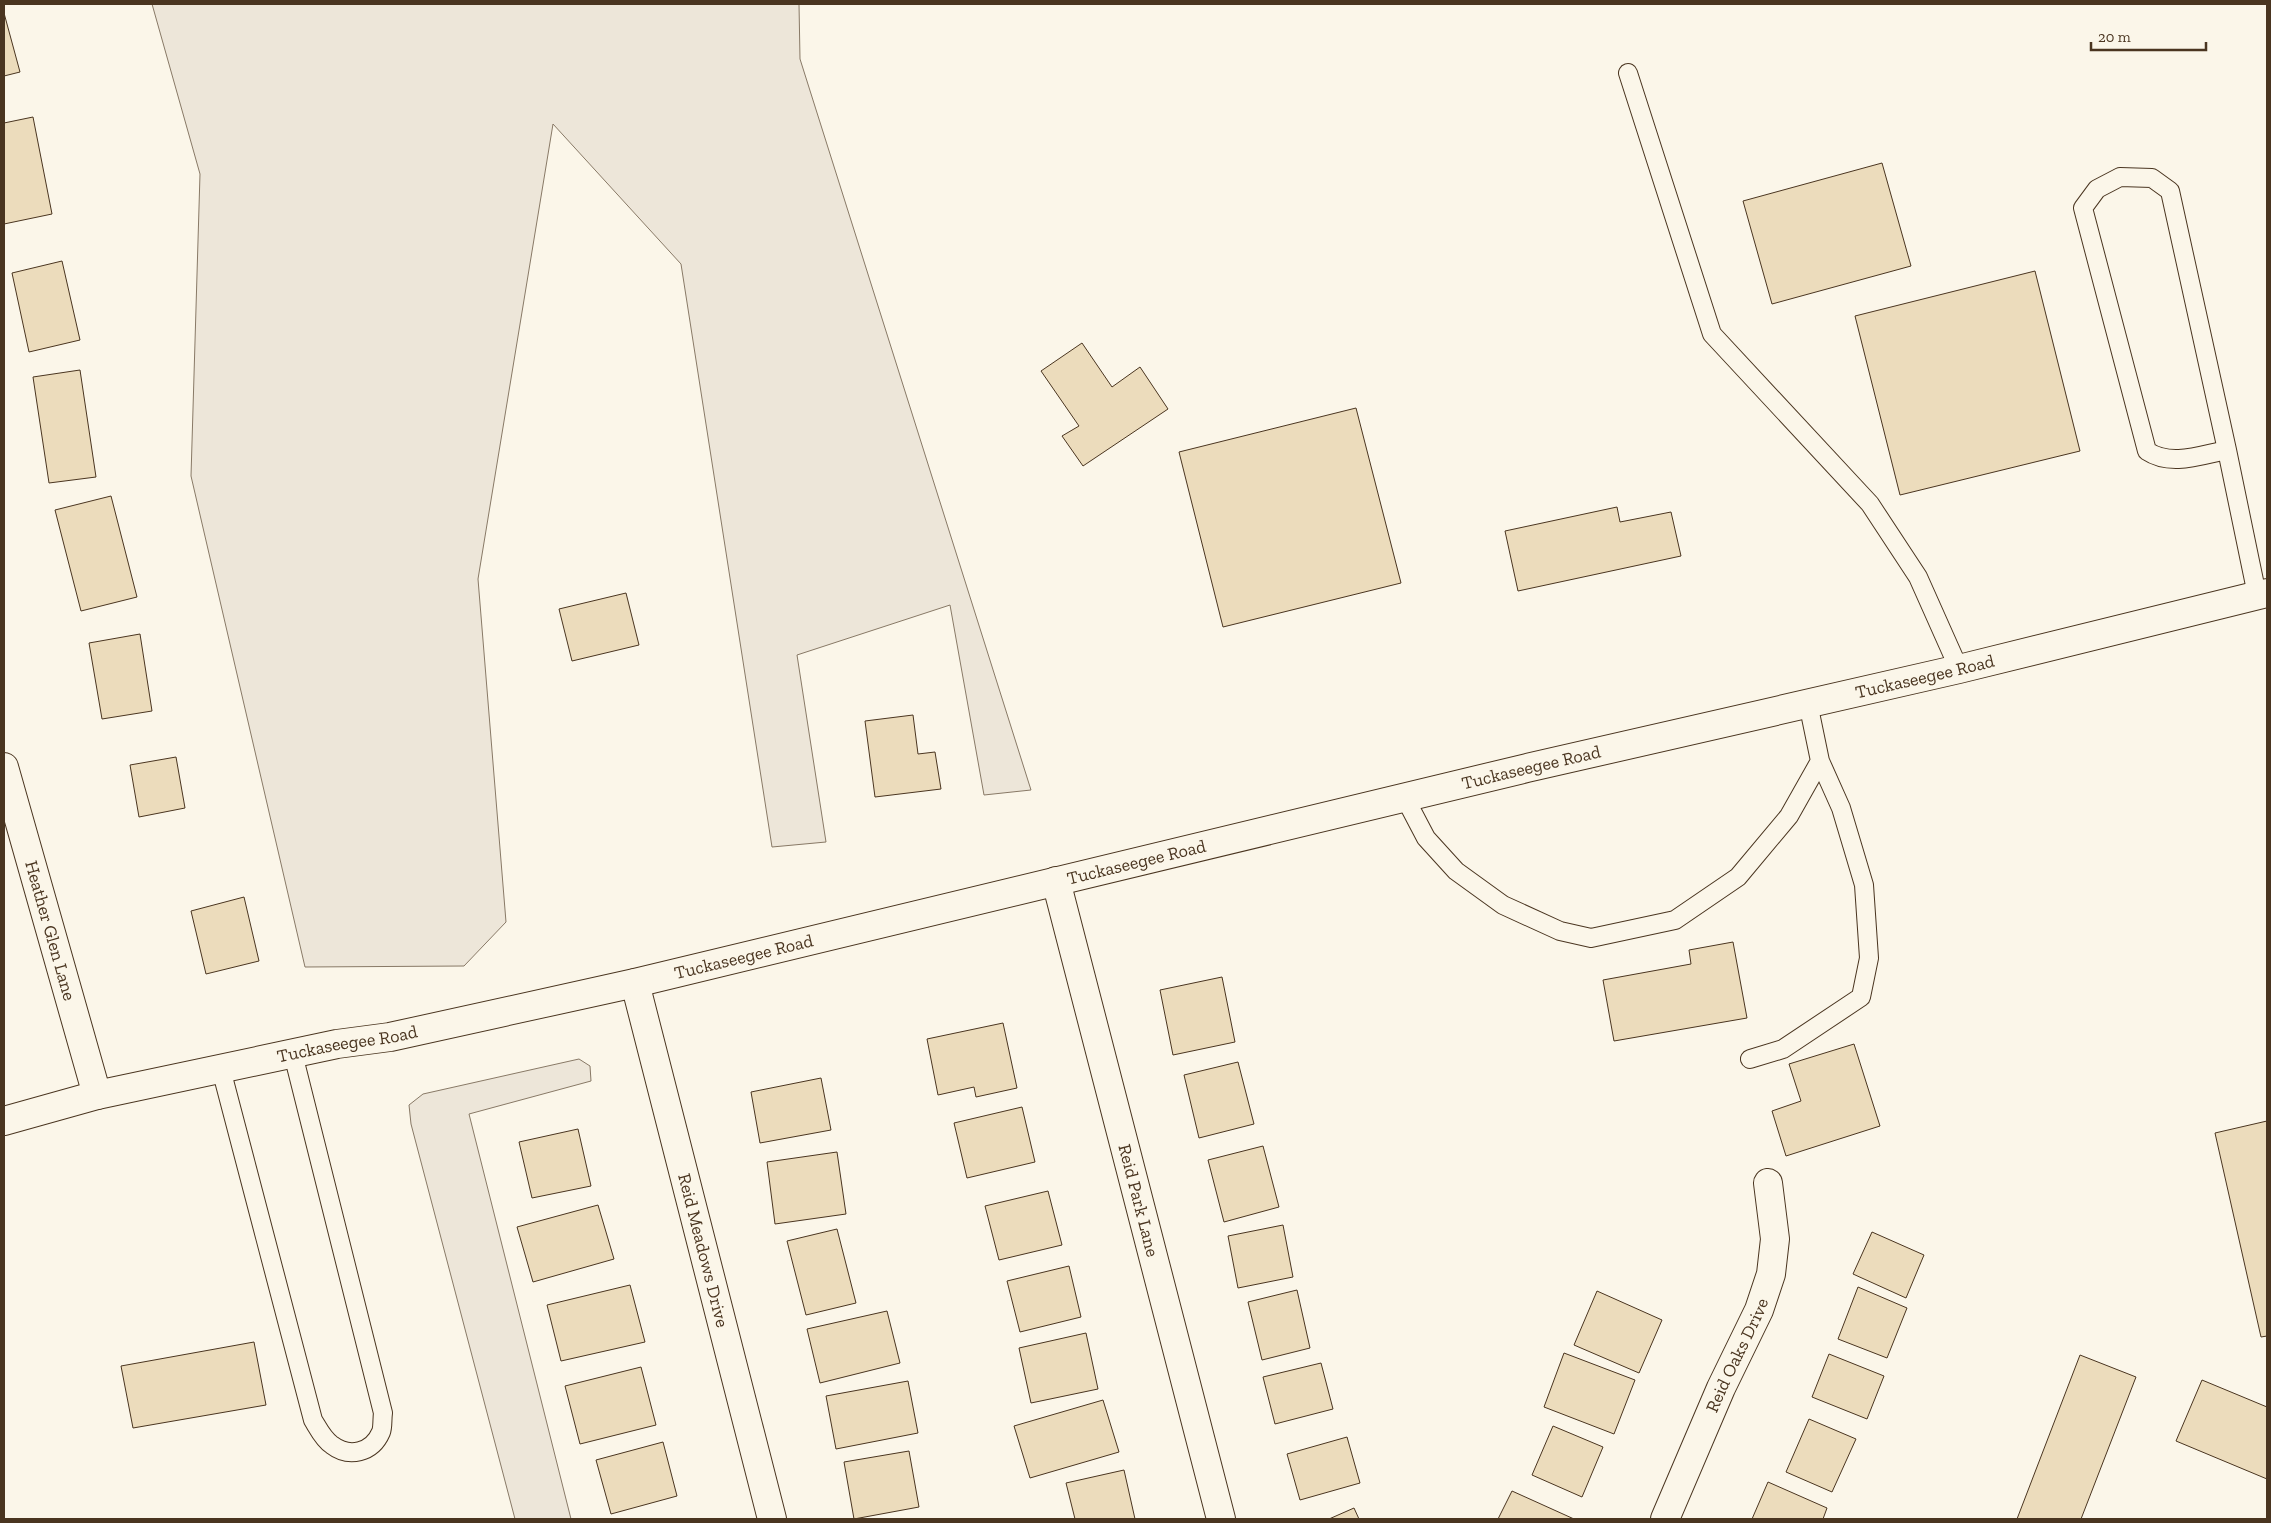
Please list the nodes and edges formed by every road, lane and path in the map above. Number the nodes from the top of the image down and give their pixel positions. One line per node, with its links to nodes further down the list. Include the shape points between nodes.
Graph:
1 (1628, 73): 4 (lane, via 1712,334 1870,504 1918,577)
2 (2227, 450): 2 (lane, via 2170,191 2152,178 2120,177 2097,189 2083,208 2147,451 2159,458 2182,459); 3 (lane)
3 (2262, 594): 4 (street, Tuckaseegee Road)
4 (1959, 669): 5 (street, Tuckaseegee Road)
5 (1808, 703): 6 (lane); 8 (street, Tuckaseegee Road)
6 (1820, 761): 8 (lane, via 1789,816 1738,877 1675,920 1591,938 1560,931 1503,905 1456,871 1426,838); 12 (lane, via 1842,808 1864,885 1870,958 1862,997 1783,1049)
7 (4, 767): 14 (street, Heather Glen Lane)
8 (1405, 798): 9 (street, Tuckaseegee Road)
9 (1056, 881): 10 (street, Tuckaseegee Road); 18 (street, Reid Park Lane)
10 (635, 982): 11 (street, Tuckaseegee Road, via 390,1037); 17 (street, Reid Meadows Drive)
11 (293, 1054): 13 (street, Tuckaseegee Road); 13 (lane, via 383,1413 381,1431 373,1444 355,1453 331,1444 313,1420)
12 (1750, 1059)
13 (221, 1069): 14 (street, Tuckaseegee Road)
14 (97, 1095): 15 (street, Tuckaseegee Road)
15 (4, 1121)
16 (1768, 1183): 19 (street, Reid Oaks Drive, via 1775,1239 1771,1274 1759,1310 1721,1388)
17 (772, 1519)
18 (1221, 1519)
19 (1665, 1519)

